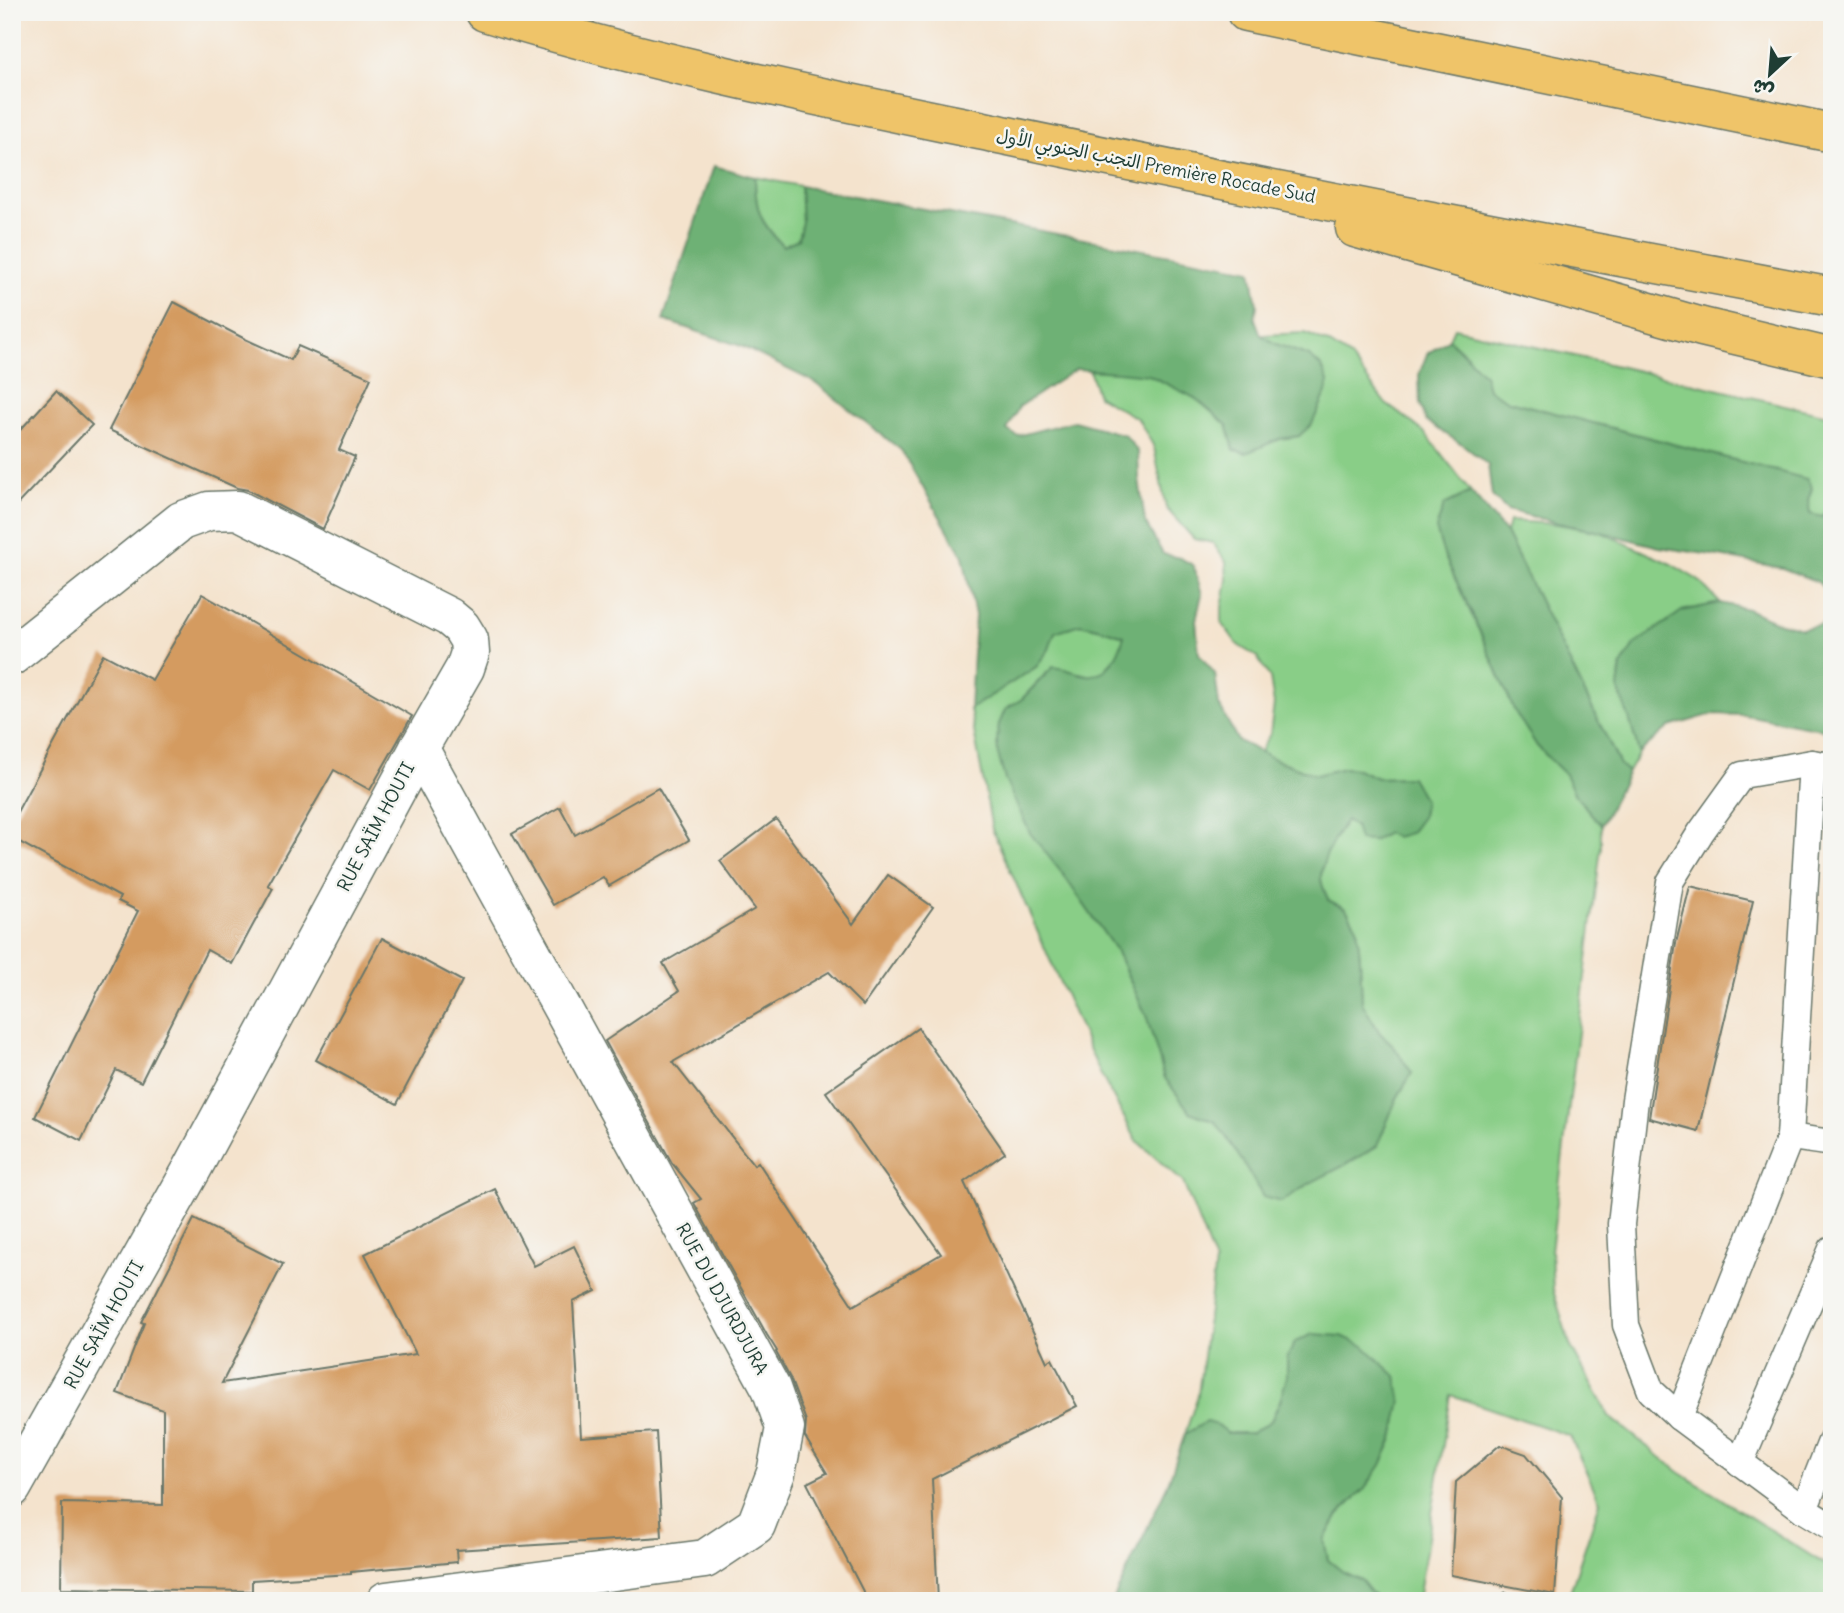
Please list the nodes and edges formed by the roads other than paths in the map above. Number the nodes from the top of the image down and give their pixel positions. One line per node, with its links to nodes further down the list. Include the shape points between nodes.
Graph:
1 (485, 12): 4 (highway, التجنب الجنوبي الأول Première Rocade Sud, via 691,68)
2 (1246, 12): 3 (highway)
3 (1832, 133)
4 (1100, 156): 5 (highway, التجنب الجنوبي الأول Première Rocade Sud); 6 (highway, via 1702,327)
5 (1832, 297)
6 (1832, 358)
7 (12, 656): 8 (street, RUE SAÏM HOUTI, via 181,521 209,511 237,510 461,627 470,653)
8 (419, 748): 16 (street, RUE SAÏM HOUTI, via 192,1169); 19 (street, RUE DU DJURDJURA, via 771,1388 785,1429 776,1474 756,1525 705,1559)
9 (1822, 765): 10 (lane); 13 (lane, via 1742,775 1670,882 1637,1087 1621,1224 1626,1325 1651,1391)
10 (1790, 1137): 11 (lane); 13 (lane)
11 (1832, 1143)
12 (1832, 1249): 15 (lane)
13 (1679, 1417): 15 (lane)
14 (1832, 1439): 17 (lane)
15 (1740, 1463): 17 (lane)
16 (12, 1488)
17 (1804, 1510): 18 (lane)
18 (1832, 1527)
19 (386, 1601)

